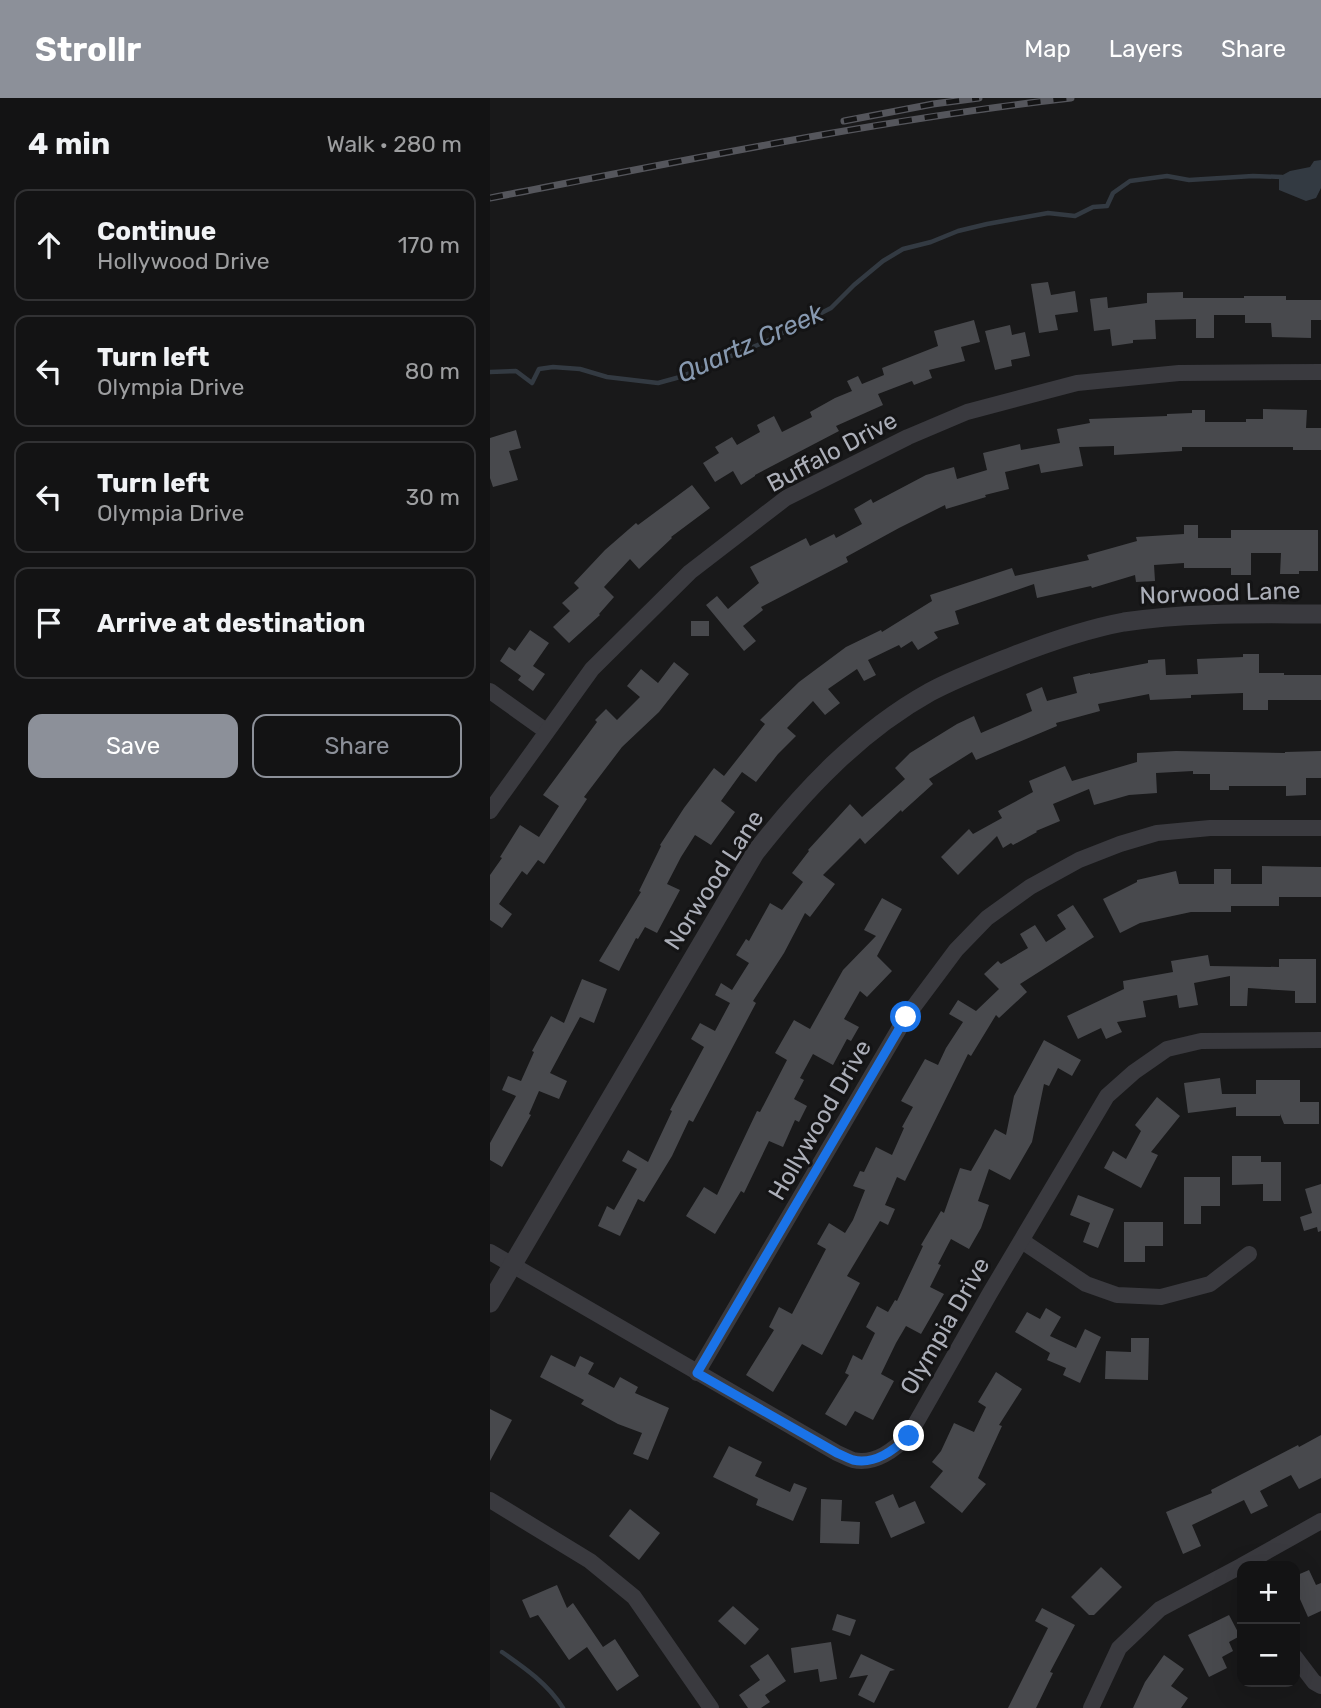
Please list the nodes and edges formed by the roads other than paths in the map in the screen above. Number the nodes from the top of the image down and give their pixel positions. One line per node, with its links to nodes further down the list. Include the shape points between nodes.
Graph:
1 (1321, 372): 4 (street, Buffalo Drive, via 1179,373 1077,383 967,412 908,437 786,498 690,572 592,668)
2 (1321, 614): 11 (street, Norwood Lane, via 1180,616 1124,622 1060,637 932,691 867,735 806,791 755,853)
3 (490, 691): 4 (street)
4 (546, 732): 5 (street, Buffalo Drive)
5 (490, 811)
6 (1321, 828): 13 (street, Hollywood Drive, via 1157,833 1079,860 987,918 956,950 906,1017)
7 (1321, 1040): 8 (street, Olympia Drive, via 1202,1041 1167,1049 1107,1097)
8 (1021, 1241): 10 (street, via 1086,1284 1117,1295 1161,1297 1210,1284); 13 (street, Olympia Drive, via 909,1436 893,1451 871,1460 837,1453)
9 (490, 1252): 11 (street, Olympia Drive)
10 (1249, 1254)
11 (512, 1265): 12 (street, Norwood Lane); 13 (street, Olympia Drive)
12 (490, 1303)
13 (697, 1373)
14 (490, 1500): 20 (street, via 590,1561 634,1597)
15 (1321, 1521): 16 (street)
16 (1253, 1561)
17 (1237, 1570): 21 (street, via 1160,1609 1119,1648)
18 (1300, 1664): 19 (street)
19 (1321, 1686)
20 (711, 1708)
21 (1091, 1708)

